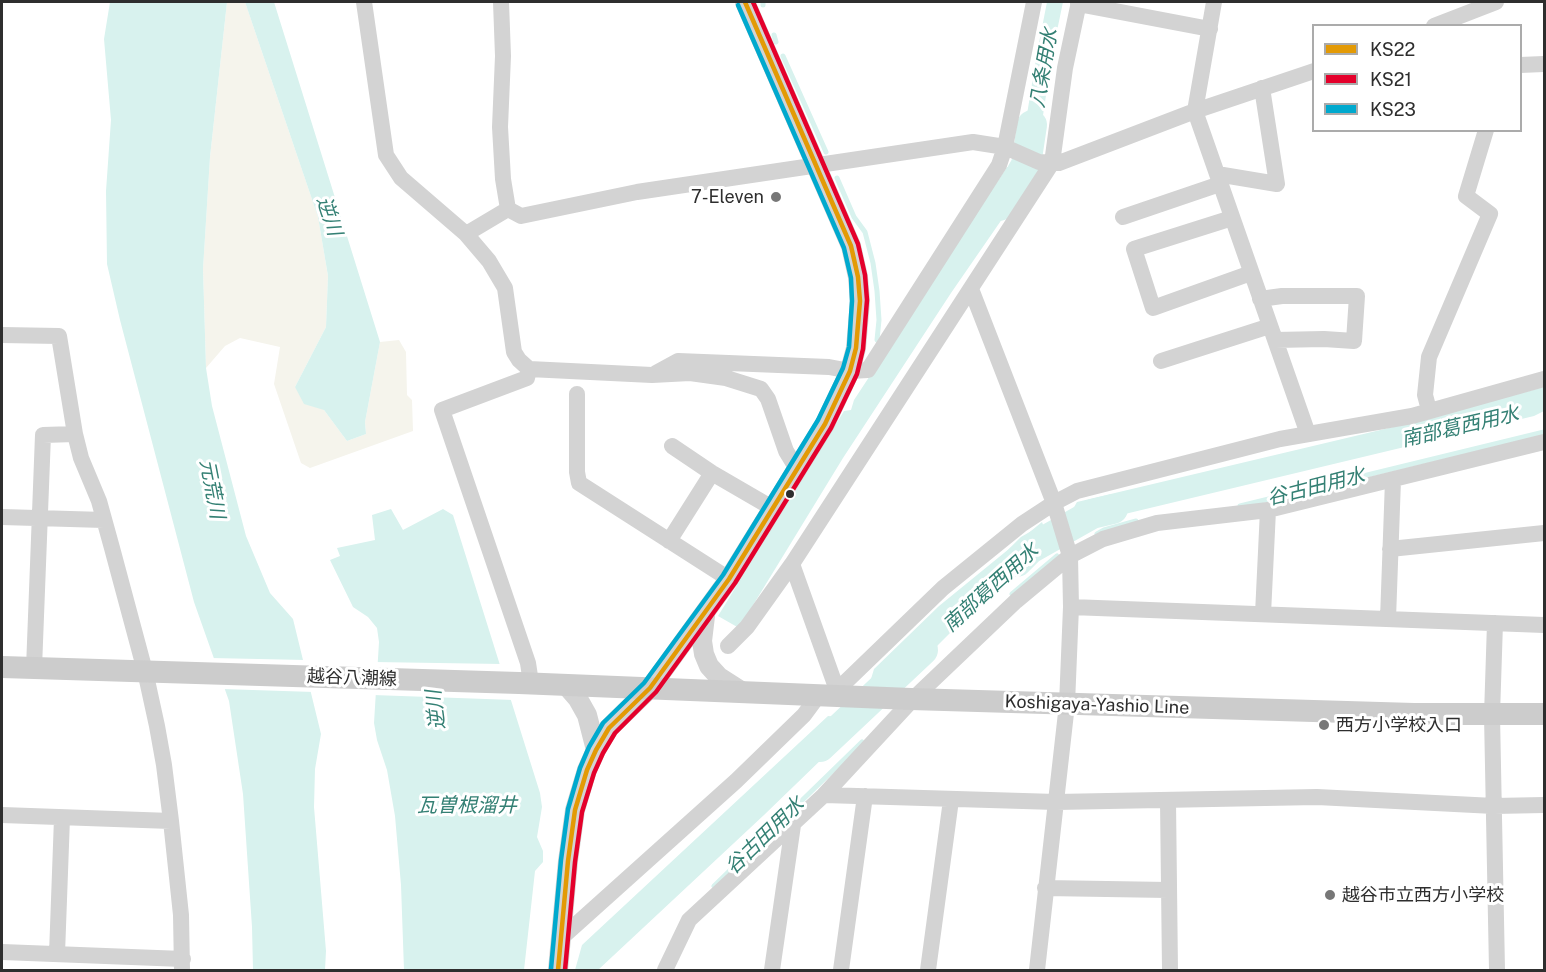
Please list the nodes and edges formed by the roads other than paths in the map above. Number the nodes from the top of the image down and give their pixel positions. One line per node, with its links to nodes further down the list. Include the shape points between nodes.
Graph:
1 (364, 2): 23 (street, via 386,155 401,178)
2 (501, 2): 20 (street, via 500,127 502,179)
3 (746, 2): 18 (street)
4 (1034, 2): 16 (street)
5 (1214, 2): 9 (street)
6 (1496, 2): 8 (street)
7 (1079, 3): 9 (street); 17 (street)
8 (1439, 24)
9 (1210, 29): 14 (street)
10 (1545, 64): 11 (street)
11 (1522, 65)
12 (1312, 72): 13 (street)
13 (1262, 88): 14 (street); 19 (street, via 1277,184)
14 (1195, 111): 17 (street, via 1059,163); 19 (street)
15 (1485, 132): 35 (street, via 1466,196 1490,214 1429,357 1425,395)
16 (1005, 147): 17 (street); 18 (street, via 973,142); 31 (street, via 999,165 868,370)
17 (1046, 162): 25 (street)
18 (818, 166): 20 (street, via 637,192 521,216); 31 (street, via 851,246 858,277 859,323)
19 (1218, 179): 21 (street); 22 (street)
20 (508, 209): 23 (street)
21 (1123, 217)
22 (1232, 218): 24 (street); 24 (street, via 1134,249 1153,308)
23 (466, 234): 30 (street, via 505,288 514,352)
24 (1251, 273): 26 (street)
25 (971, 289): 43 (street); 53 (street)
26 (1260, 299): 27 (street); 27 (street, via 1357,296 1354,341)
27 (1272, 333): 29 (street); 37 (street)
28 (2, 335): 36 (street, via 59,336)
29 (1161, 361)
30 (529, 369): 32 (street); 65 (street, via 526,378 442,410 528,663)
31 (850, 371): 32 (street, via 678,361); 40 (street, via 825,424)
32 (652, 375): 40 (street, via 690,373 726,378 761,389)
33 (1545, 379): 35 (street)
34 (577, 393): 50 (street, via 579,483)
35 (1429, 410): 37 (street)
36 (75, 434): 47 (street, via 43,435); 48 (street)
37 (1308, 434): 43 (street, via 1077,490)
38 (1545, 442): 42 (street)
39 (672, 446): 41 (street)
40 (797, 469): 44 (street)
41 (712, 473): 44 (street); 50 (street)
42 (1393, 480): 45 (street); 51 (street)
43 (1054, 503): 52 (street); 69 (street, via 943,588)
44 (774, 509): 54 (street)
45 (1268, 510): 52 (street, via 1157,523 1103,539); 57 (street)
46 (2, 517): 47 (street)
47 (38, 518): 48 (street); 63 (street)
48 (104, 520): 64 (street)
49 (1545, 533): 51 (street)
50 (669, 541): 54 (street)
51 (1390, 549): 58 (street)
52 (1070, 556): 55 (street); 70 (street)
53 (792, 564): 61 (street, via 747,627); 69 (street)
54 (729, 579): 56 (street)
55 (1071, 607): 57 (street); 71 (street)
56 (705, 613): 67 (street); 68 (street, via 702,640 709,666)
57 (1263, 614): 58 (street)
58 (1388, 619): 59 (street)
59 (1495, 623): 60 (street); 73 (street)
60 (1545, 625)
61 (728, 646)
62 (2, 667): 63 (main road)
63 (34, 668): 64 (main road)
64 (153, 671): 65 (main road, 越谷八潮線); 84 (street)
65 (525, 683): 66 (main road, 越谷八潮線)
66 (565, 684): 67 (main road, 越谷八潮線); 74 (street, via 587,715)
67 (650, 688): 68 (main road, Koshigaya-Yashio Line); 74 (street, via 609,729)
68 (744, 693): 69 (main road, Koshigaya-Yashio Line)
69 (828, 694): 70 (main road, Koshigaya-Yashio Line); 88 (street)
70 (912, 699): 71 (main road, Koshigaya-Yashio Line); 75 (street)
71 (1067, 704): 73 (main road, Koshigaya-Yashio Line); 79 (street)
72 (1545, 714): 73 (main road, Koshigaya-Yashio Line)
73 (1492, 715): 81 (street)
74 (596, 750): 88 (street, via 575,810)
75 (824, 795): 76 (street); 85 (street)
76 (865, 796): 77 (street); 95 (street)
77 (951, 800): 79 (street); 96 (street)
78 (1168, 801): 79 (street); 81 (street, via 1317,797); 87 (street)
79 (1056, 802): 86 (street)
80 (1545, 805): 81 (street)
81 (1494, 806): 99 (street)
82 (2, 815): 83 (street)
83 (62, 818): 84 (street); 90 (street)
84 (171, 821): 91 (street)
85 (793, 825): 93 (street, via 689,920); 94 (street)
86 (1046, 888): 87 (street); 97 (street)
87 (1168, 890): 98 (street)
88 (560, 939): 92 (street)
89 (2, 952): 90 (street)
90 (57, 954): 91 (street)
91 (183, 965)
92 (558, 970)
93 (665, 970)
94 (772, 970)
95 (841, 970)
96 (928, 970)
97 (1037, 970)
98 (1170, 970)
99 (1497, 970)

